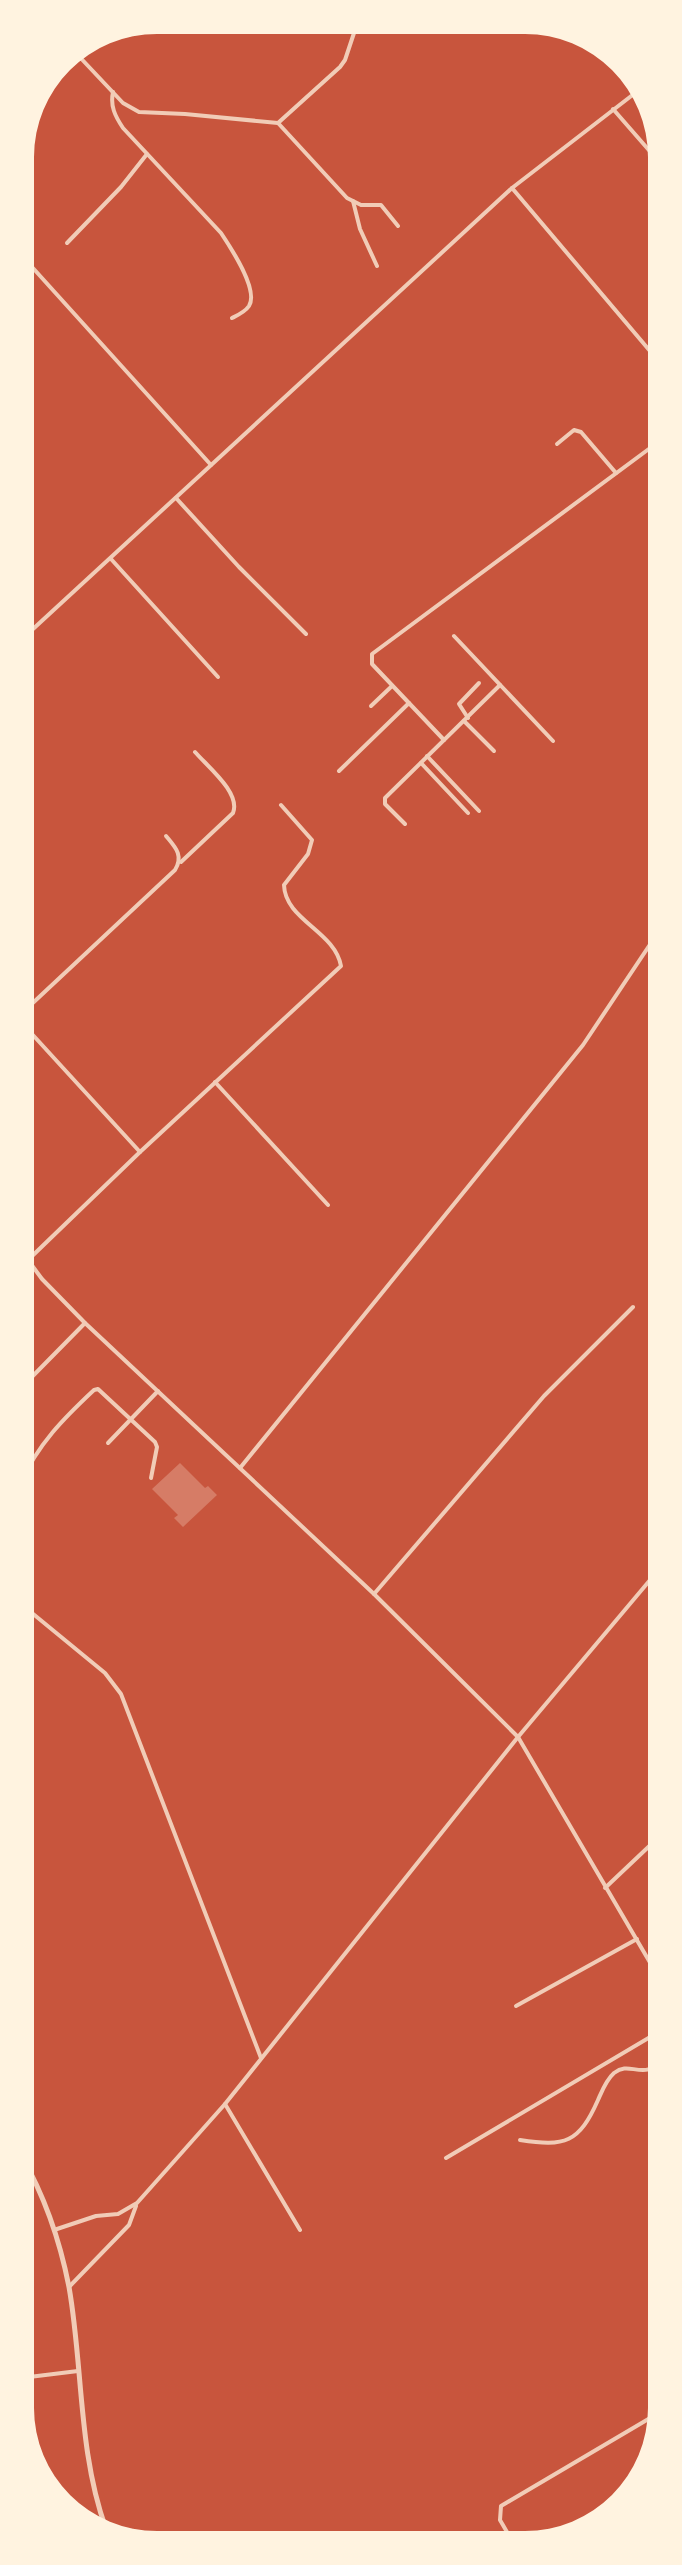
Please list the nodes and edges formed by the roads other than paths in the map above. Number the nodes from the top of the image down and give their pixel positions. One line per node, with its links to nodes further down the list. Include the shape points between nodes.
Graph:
1 (354, 34): 6 (street, via 340,67)
2 (82, 60): 3 (street)
3 (113, 92): 6 (street, via 139,112); 8 (street, via 118,120)
4 (631, 96): 5 (street)
5 (613, 109): 7 (street); 9 (street)
6 (278, 123): 10 (street)
7 (647, 148)
8 (147, 154): 12 (street); 15 (street, via 230,246 252,298 249,307)
9 (512, 188): 16 (street); 19 (street)
10 (353, 201): 11 (street, via 381,205); 13 (street)
11 (398, 226)
12 (67, 243)
13 (377, 266)
14 (34, 269): 19 (street)
15 (232, 318)
16 (648, 349)
17 (557, 444): 20 (street, via 574,430 581,432)
18 (648, 450): 20 (street)
19 (211, 465): 21 (street)
20 (616, 473): 29 (street, via 372,654 372,664)
21 (176, 498): 22 (street); 24 (street)
22 (111, 559): 23 (street); 26 (street)
23 (34, 628)
24 (306, 634)
25 (454, 636): 28 (street)
26 (218, 677)
27 (479, 683): 32 (street, via 459,704)
28 (500, 685): 32 (street); 34 (street)
29 (392, 686): 30 (street); 31 (street)
30 (409, 703): 33 (street); 39 (street)
31 (371, 706)
32 (466, 720): 33 (street); 35 (street)
33 (444, 740): 37 (street)
34 (553, 741)
35 (494, 751)
36 (195, 752): 45 (street, via 236,806)
37 (427, 756): 38 (street); 41 (street)
38 (421, 763): 42 (street); 43 (street, via 384,801)
39 (339, 771)
40 (281, 805): 49 (street, via 312,840 284,885 286,899 335,950 341,966)
41 (479, 811)
42 (468, 813)
43 (405, 824)
44 (166, 836): 45 (street, via 179,853)
45 (179, 864): 47 (street)
46 (648, 948): 61 (street, via 583,1045)
47 (34, 1002)
48 (34, 1036): 50 (street)
49 (215, 1082): 50 (street); 51 (street)
50 (140, 1152): 52 (street)
51 (328, 1205)
52 (34, 1254)
53 (34, 1268): 55 (street)
54 (633, 1307): 64 (street, via 544,1396)
55 (85, 1323): 56 (street); 57 (street)
56 (34, 1375)
57 (158, 1391): 58 (street); 61 (street)
58 (131, 1419): 59 (street); 60 (street, via 102,1391 94,1390); 62 (street, via 157,1447)
59 (108, 1443)
60 (34, 1455)
61 (239, 1469): 64 (street)
62 (151, 1478)
63 (648, 1582): 66 (street)
64 (374, 1594): 66 (street)
65 (34, 1615): 73 (street, via 105,1673 121,1694)
66 (518, 1737): 68 (street); 73 (street)
67 (648, 1847): 68 (street)
68 (605, 1888): 69 (street)
69 (637, 1939): 70 (street); 71 (street)
70 (648, 1958)
71 (516, 2006)
72 (648, 2038): 77 (street)
73 (261, 2058): 75 (street)
74 (648, 2069): 76 (street, via 625,2067 613,2074 585,2127 574,2136 552,2145)
75 (225, 2104): 79 (street); 81 (street)
76 (520, 2140)
77 (446, 2158)
78 (34, 2178): 80 (street)
79 (137, 2203): 80 (street, via 118,2214); 82 (street, via 129,2225)
80 (54, 2230): 82 (street)
81 (300, 2230)
82 (69, 2287): 83 (street)
83 (78, 2371): 84 (street); 86 (street, via 92,2477)
84 (34, 2376)
85 (648, 2420): 87 (street, via 501,2506)
86 (103, 2519)
87 (506, 2531)

